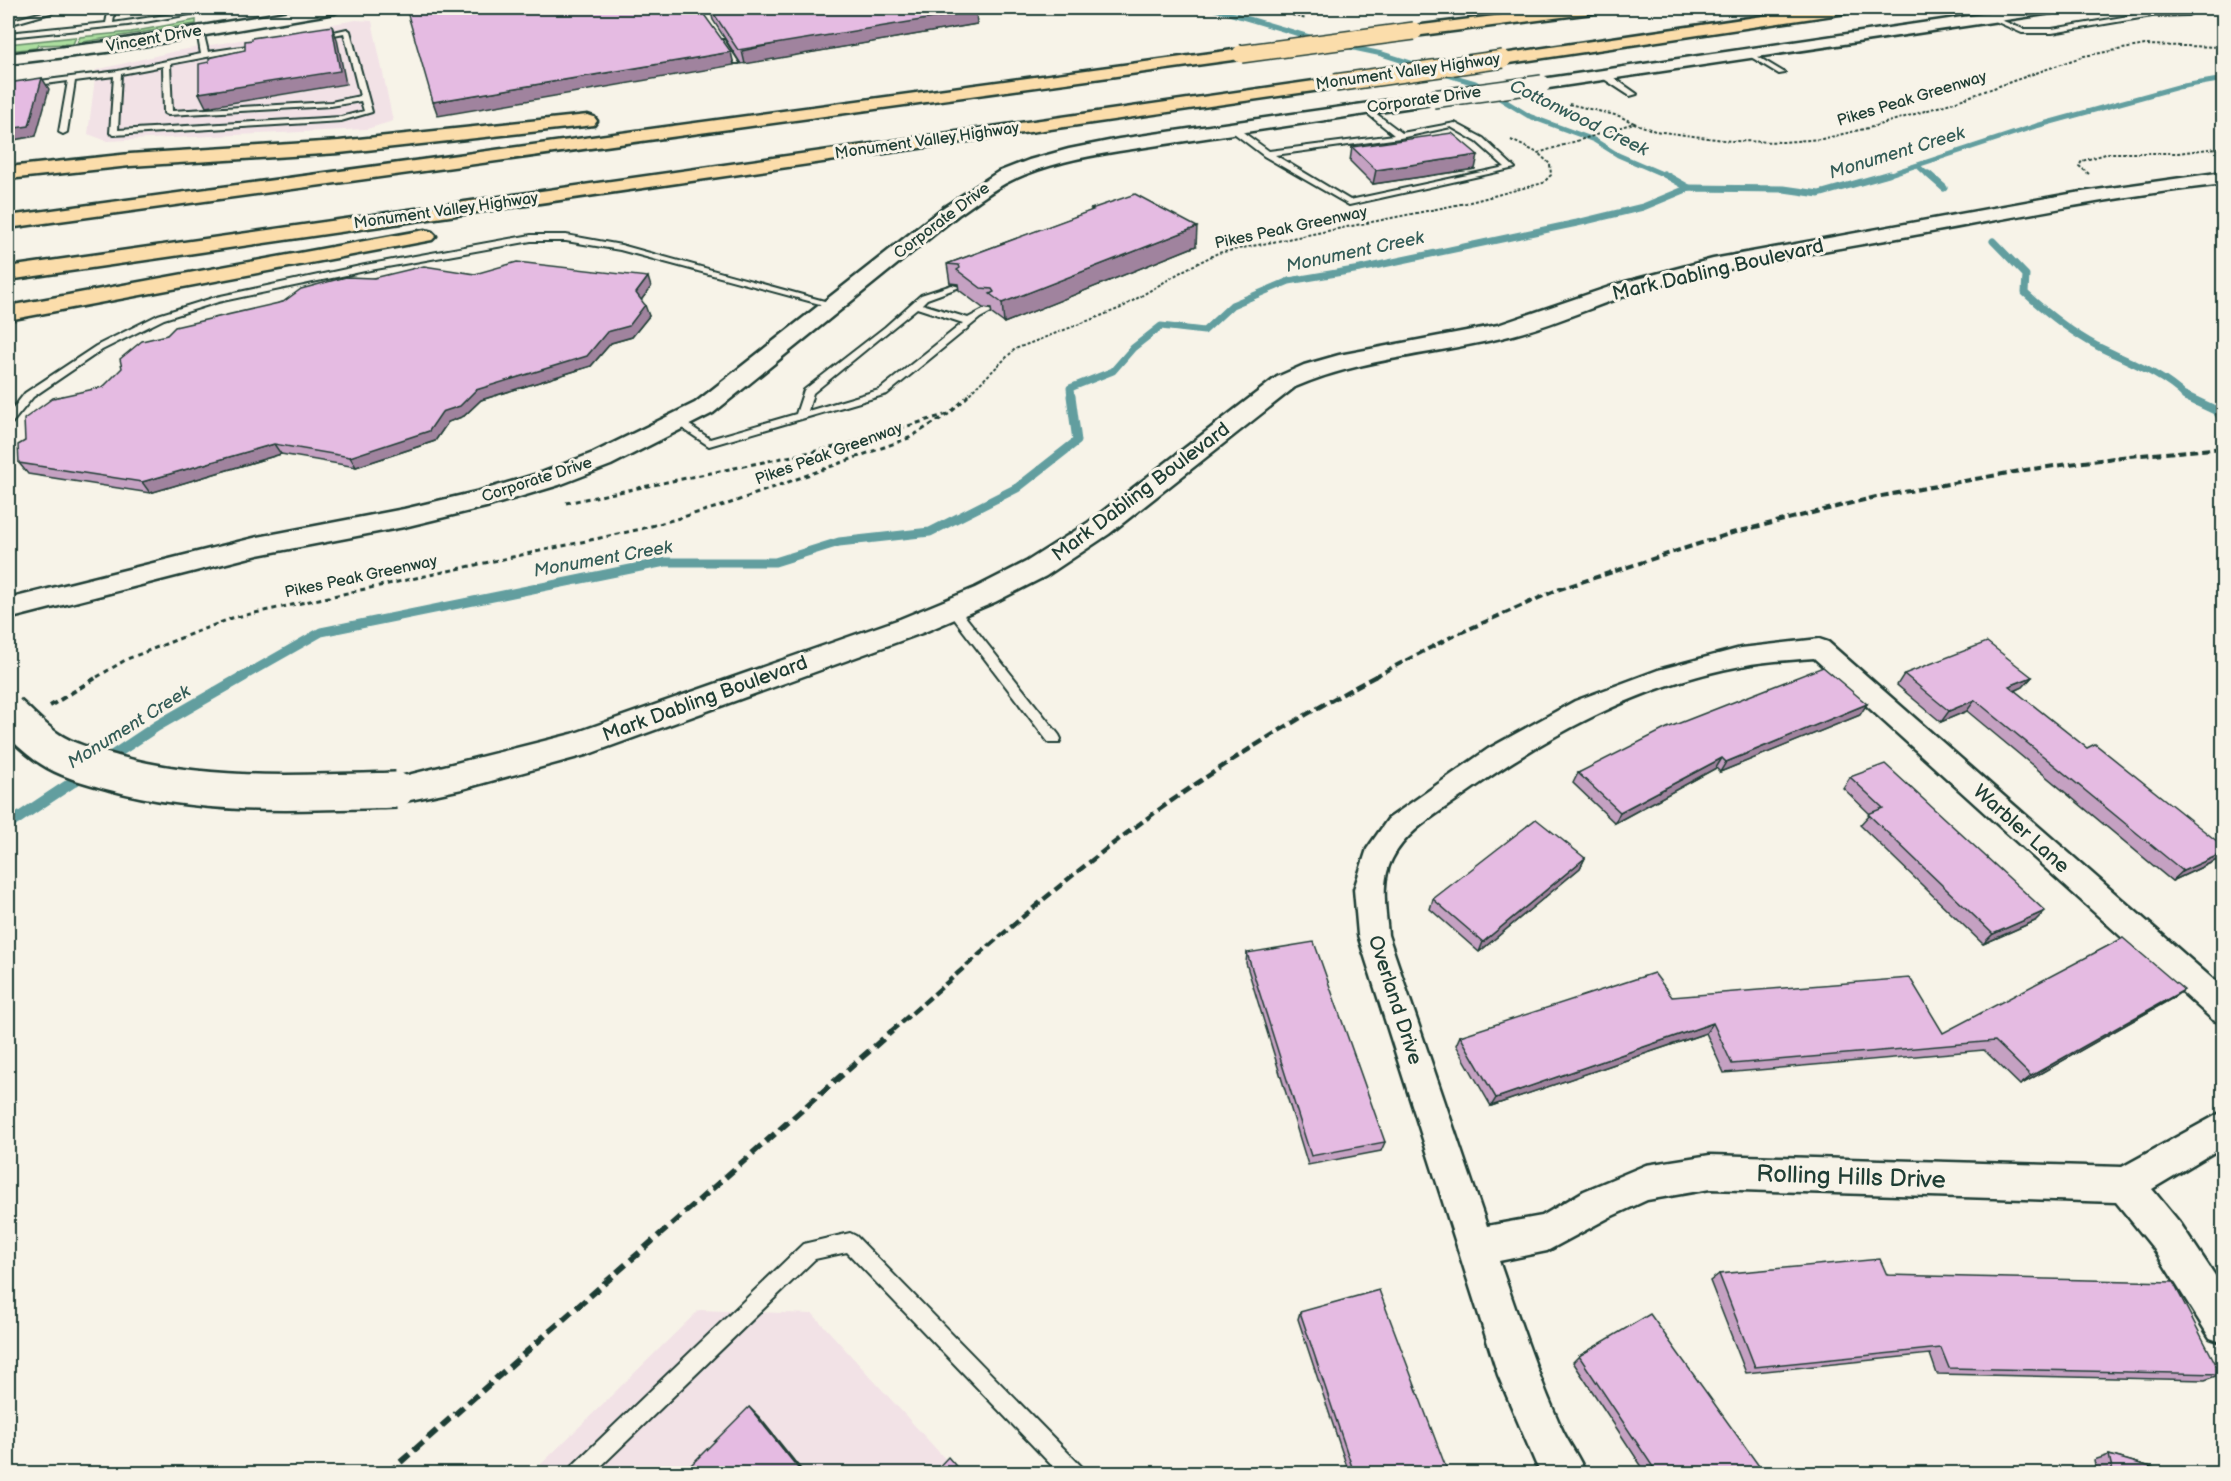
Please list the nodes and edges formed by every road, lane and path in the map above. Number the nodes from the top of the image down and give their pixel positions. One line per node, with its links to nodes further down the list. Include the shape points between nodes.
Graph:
1 (65, 8): 14 (lane)
2 (112, 8): 15 (lane)
3 (221, 8): 13 (lane)
4 (335, 8): 13 (street, Vincent Drive)
5 (997, 8): 11 (lane)
6 (1593, 8): 27 (highway, bridge)
7 (1846, 8): 35 (highway, Monument Valley Highway, bridge)
8 (2052, 8): 12 (street, Corporate Drive)
9 (2197, 8): 10 (lane); 12 (lane, via 2188,13 2152,14 2052,31 2022,31)
10 (2209, 8)
11 (953, 16)
12 (1989, 17): 21 (street, Corporate Drive)
13 (208, 19): 15 (lane); 22 (lane); 23 (street, Vincent Drive, via 107,47)
14 (8, 22)
15 (109, 26): 16 (lane)
16 (8, 35)
17 (717, 35): 24 (lane)
18 (314, 37): 33 (lane, via 347,31)
19 (271, 44): 22 (lane)
20 (2223, 47): 62 (path, Pikes Peak Greenway, via 2153,44 2092,54 1941,106 1822,139 1731,141 1655,131 1634,123 1538,153 1550,164 1551,175 1543,183 1466,203 1218,253 1121,308 1015,349 950,413 899,442 728,504 641,529 232,618 127,658)
21 (1748, 53): 28 (lane); 29 (street, Corporate Drive)
22 (205, 55): 25 (lane)
23 (8, 59)
24 (737, 62)
25 (166, 63): 26 (lane); 33 (lane, via 168,112 331,104)
26 (118, 73): 30 (lane); 33 (lane, via 114,133 341,119 368,112)
27 (1097, 73): 36 (highway); 48 (highway)
28 (1781, 73)
29 (1604, 75): 32 (lane); 34 (street, Corporate Drive, bridge)
30 (72, 78): 31 (lane); 39 (lane)
31 (8, 87)
32 (1633, 94)
33 (364, 98)
34 (1366, 108): 38 (street, Corporate Drive); 40 (lane)
35 (1148, 110): 49 (highway, Monument Valley Highway); 54 (highway, via 483,225)
36 (677, 113)
37 (608, 119): 41 (highway)
38 (1230, 128): 43 (lane); 51 (street, Corporate Drive, via 1067,155 1000,179 951,211)
39 (63, 132)
40 (1400, 136): 43 (lane); 43 (lane, via 1452,125 1480,140 1511,168 1349,203)
41 (339, 147): 44 (highway, via 130,160); 46 (highway)
42 (2223, 147): 47 (path, via 2178,153 2109,153 2082,161 2079,166 2091,177)
43 (1267, 154)
44 (8, 173)
45 (2223, 178): 47 (street, Mark Dabling Boulevard)
46 (8, 185)
47 (2119, 192): 60 (street, Mark Dabling Boulevard, via 1785,251 1694,271 1642,283 1509,330 1454,343 1366,355 1309,371 1286,382 1099,528 1036,569)
48 (8, 222)
49 (8, 274)
50 (955, 287): 52 (lane, via 924,297)
51 (834, 305): 57 (lane, via 621,248 566,238 531,238 365,268 161,316 99,348 29,395); 58 (street, Corporate Drive, via 704,408)
52 (916, 305): 55 (lane); 56 (lane, via 808,392)
53 (988, 311): 55 (lane)
54 (8, 313)
55 (970, 322): 56 (lane, via 883,392)
56 (801, 416): 58 (lane, via 709,442)
57 (8, 421)
58 (678, 422): 59 (street, Corporate Drive, via 602,459 486,498 258,546)
59 (8, 609)
60 (953, 609): 63 (street, Mark Dabling Boulevard, bridge, via 577,745 396,790 218,790 129,778 55,752); 64 (lane)
61 (1818, 648): 65 (street, Warbler Lane); 68 (street, Overland Drive, via 1741,657 1666,677 1584,708 1498,756 1398,827 1377,857 1369,889 1373,935)
62 (43, 711)
63 (8, 713)
64 (1054, 739)
65 (2223, 1010)
66 (2223, 1127): 67 (street)
67 (2126, 1185): 68 (street, Rolling Hills Drive, via 1710,1173 1646,1183 1547,1233); 69 (street, via 2167,1236)
68 (1476, 1247): 72 (street, Overland Drive, via 1518,1375 1550,1450)
69 (2223, 1323)
70 (578, 1473): 71 (lane, via 810,1251 850,1242)
71 (1075, 1473)
72 (1566, 1473)

